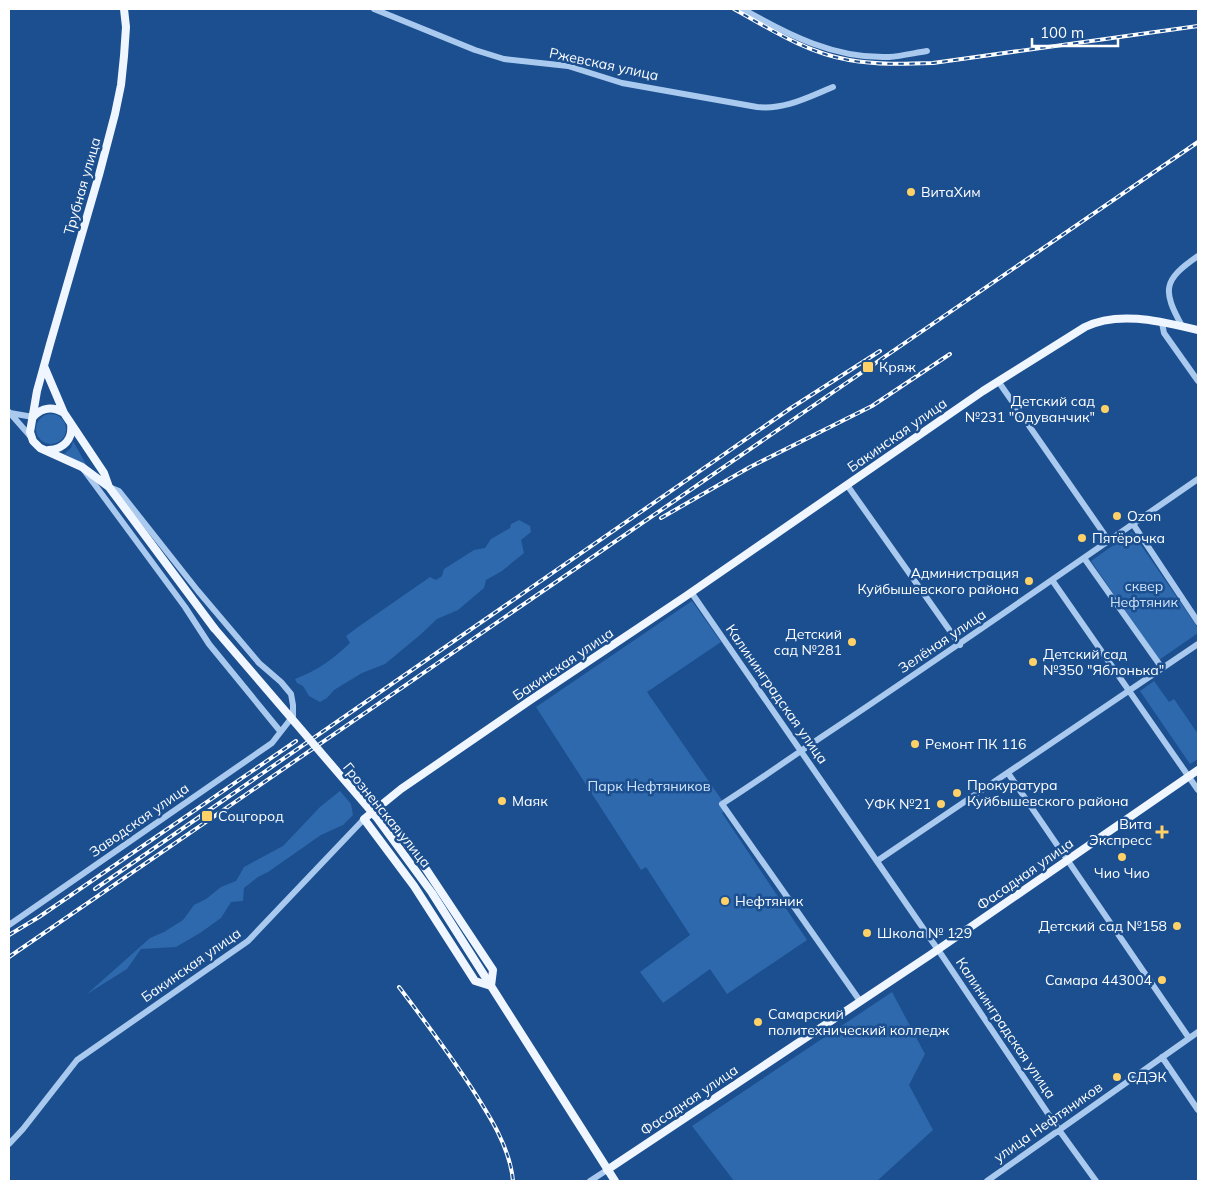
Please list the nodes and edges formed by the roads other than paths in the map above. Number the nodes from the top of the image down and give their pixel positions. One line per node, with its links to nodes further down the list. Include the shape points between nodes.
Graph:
1 (124, 9): 10 (main road, Трубная улица, via 124,56 115,114)
2 (374, 9): 5 (street, Ржевская улица, via 504,59 568,66 622,83 757,107 796,103)
3 (743, 9): 4 (street, via 783,31 832,51 888,57)
4 (927, 51)
5 (833, 87)
6 (1198, 256): 8 (street, via 1174,276 1169,287 1172,308)
7 (1162, 323): 8 (main road, Бакинская улица); 11 (main road, Бакинская улица, via 1123,318 1091,324); 12 (street, via 1164,333)
8 (1182, 326): 9 (main road, Бакинская улица)
9 (1198, 330)
10 (44, 366): 14 (main road); 15 (main road, Трубная улица)
11 (998, 381): 21 (main road, Бакинская улица); 24 (street)
12 (1198, 381)
13 (10, 413): 15 (street); 17 (street)
14 (64, 413): 15 (main road, via 50,408); 16 (main road)
15 (33, 418): 17 (main road)
16 (71, 422): 18 (main road, via 72,432 68,441 58,449); 22 (main road, via 104,473)
17 (31, 437): 18 (main road, via 36,445)
18 (49, 450): 19 (main road)
19 (82, 467): 22 (main road); 33 (street, via 209,644)
20 (1198, 479): 23 (street, Зелёная улица)
21 (847, 485): 27 (main road, Бакинская улица); 30 (street)
22 (109, 487): 33 (street, Заводская улица, via 119,491 198,591 290,694 293,716); 46 (main road, Грозненская улица, bridge, via 214,628 382,825 432,893)
23 (1133, 524): 24 (street, Зелёная улица); 28 (street)
24 (1109, 540): 25 (street, Зелёная улица)
25 (1084, 558): 26 (street, Зелёная улица); 31 (street)
26 (1052, 580): 30 (street, Зелёная улица); 32 (street)
27 (691, 592): 34 (street, Калининградская улица); 39 (main road, Бакинская улица, via 401,789)
28 (1198, 622)
29 (1198, 644): 31 (street)
30 (960, 645): 34 (street, Зелёная улица)
31 (1162, 668): 32 (street)
32 (1129, 690): 36 (street); 37 (street)
33 (280, 731): 44 (street, Заводская улица, via 272,743)
34 (802, 750): 42 (street, Калининградская улица); 47 (street, Зелёная улица, via 722,804)
35 (1198, 770): 37 (main road, Фасадная улица)
36 (1008, 773): 42 (street); 43 (street)
37 (1188, 776): 38 (street); 43 (main road, Фасадная улица)
38 (1198, 790)
39 (380, 807): 40 (main road, Бакинская улица); 41 (main road); 46 (main road, via 422,863 493,970)
40 (364, 819): 41 (main road); 53 (street, Бакинская улица, via 248,941 77,1060)
41 (386, 848): 46 (main road, via 475,981)
42 (877, 861): 45 (street, Калининградская улица)
43 (1066, 861): 45 (main road, Фасадная улица); 49 (street)
44 (9, 925)
45 (938, 950): 47 (main road, Фасадная улица); 52 (street, Калининградская улица)
46 (491, 986): 54 (main road, Грозненская улица)
47 (860, 1001): 54 (main road, Фасадная улица)
48 (1198, 1032): 49 (street, улица Нефтяников)
49 (1189, 1038): 50 (street, улица Нефтяников)
50 (1162, 1057): 51 (street); 52 (street, улица Нефтяников)
51 (1198, 1110)
52 (1059, 1130): 57 (street, улица Нефтяников); 58 (street, Калининградская улица)
53 (9, 1144)
54 (607, 1170): 55 (street, Фасадная улица); 56 (main road, Грозненская улица)
55 (590, 1181)
56 (615, 1181)
57 (987, 1181)
58 (1096, 1181)

